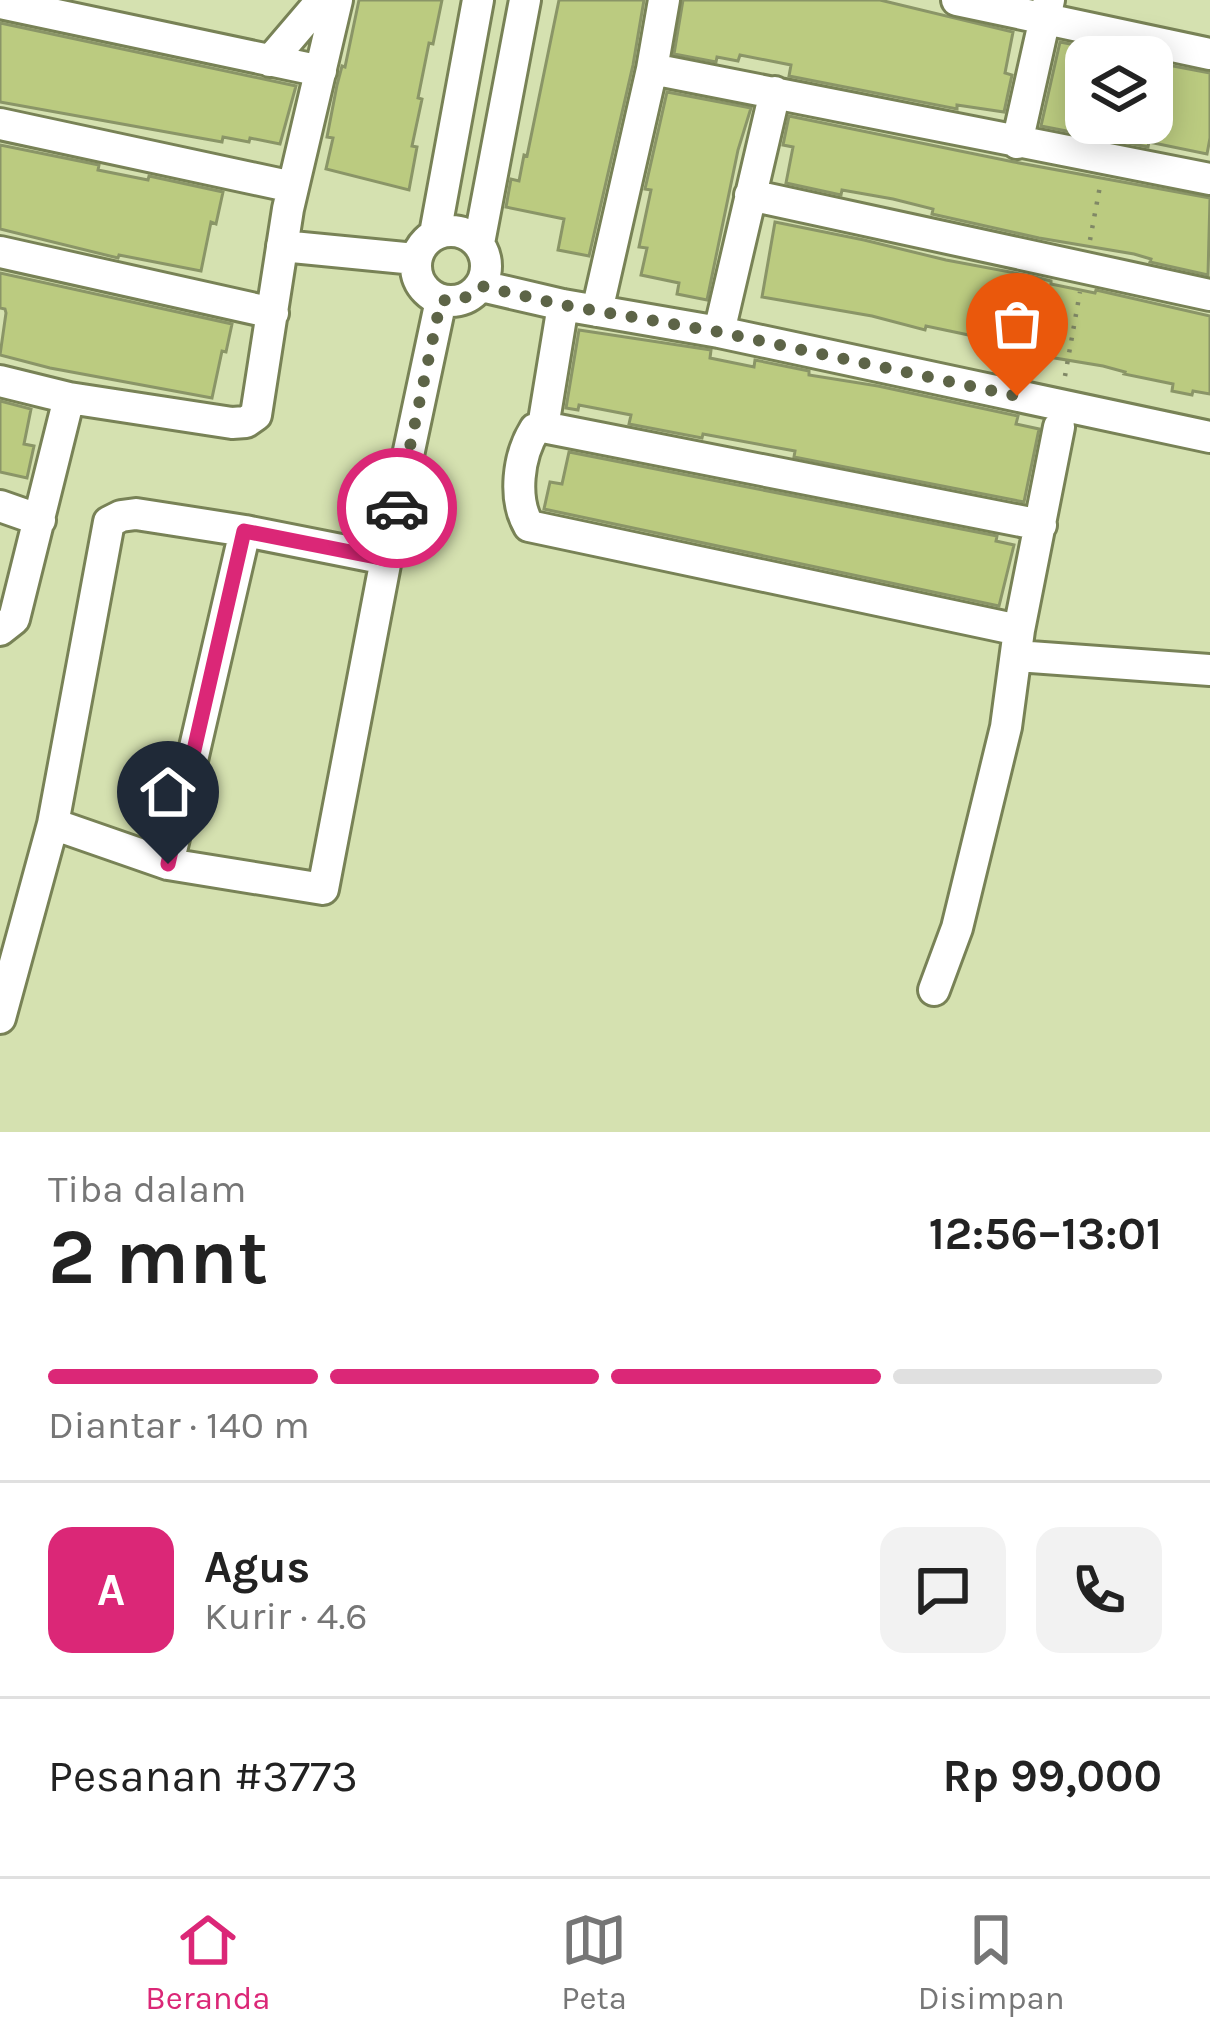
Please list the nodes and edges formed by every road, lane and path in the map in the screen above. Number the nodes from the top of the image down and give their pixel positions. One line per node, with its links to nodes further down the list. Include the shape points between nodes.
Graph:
1 (322, 0): 10 (street)
2 (337, 0): 12 (street)
3 (478, 0): 20 (street)
4 (525, 0): 21 (street)
5 (664, 0): 11 (street)
6 (957, 0): 8 (street)
7 (0, 3): 10 (street)
8 (1048, 10): 9 (street); 15 (street)
9 (1208, 43)
10 (270, 61): 12 (street)
11 (652, 69): 13 (street); 30 (street)
12 (321, 71): 18 (street)
13 (775, 92): 15 (street); 19 (street)
14 (0, 124): 18 (street)
15 (1017, 142): 16 (street)
16 (1105, 160): 17 (street); 25 (path)
17 (1210, 179)
18 (292, 187): 22 (street)
19 (750, 195): 25 (street); 32 (street)
20 (435, 234): 21 (street, via 451,230); 24 (street)
21 (479, 243): 26 (street, via 487,261)
22 (282, 246): 24 (street); 31 (street)
23 (0, 252): 31 (street)
24 (416, 260): 28 (street, via 424,290)
25 (1085, 267): 27 (street); 35 (path)
26 (481, 286): 28 (street, via 469,297); 29 (street)
27 (1210, 295)
28 (441, 300): 42 (street)
29 (563, 305): 30 (street); 36 (street)
30 (597, 311): 32 (street)
31 (273, 314): 34 (street, via 256,415 246,422)
32 (719, 332): 35 (street)
33 (0, 381): 34 (street)
34 (69, 398): 39 (street)
35 (1059, 416): 37 (street); 40 (street)
36 (543, 427): 40 (street); 44 (street, via 529,439 520,474 520,510 529,526)
37 (1210, 437)
38 (4, 507): 39 (street)
39 (40, 520): 43 (street, via 14,619)
40 (1041, 525): 44 (street)
41 (244, 531): 42 (street); 46 (street, via 136,514 109,522); 47 (street)
42 (386, 559): 47 (street, via 323,889)
43 (0, 630)
44 (1017, 643): 45 (street); 48 (street, via 1006,728)
45 (1210, 670)
46 (53, 824): 47 (street); 49 (street)
47 (168, 864)
48 (934, 991)
49 (0, 1018)

